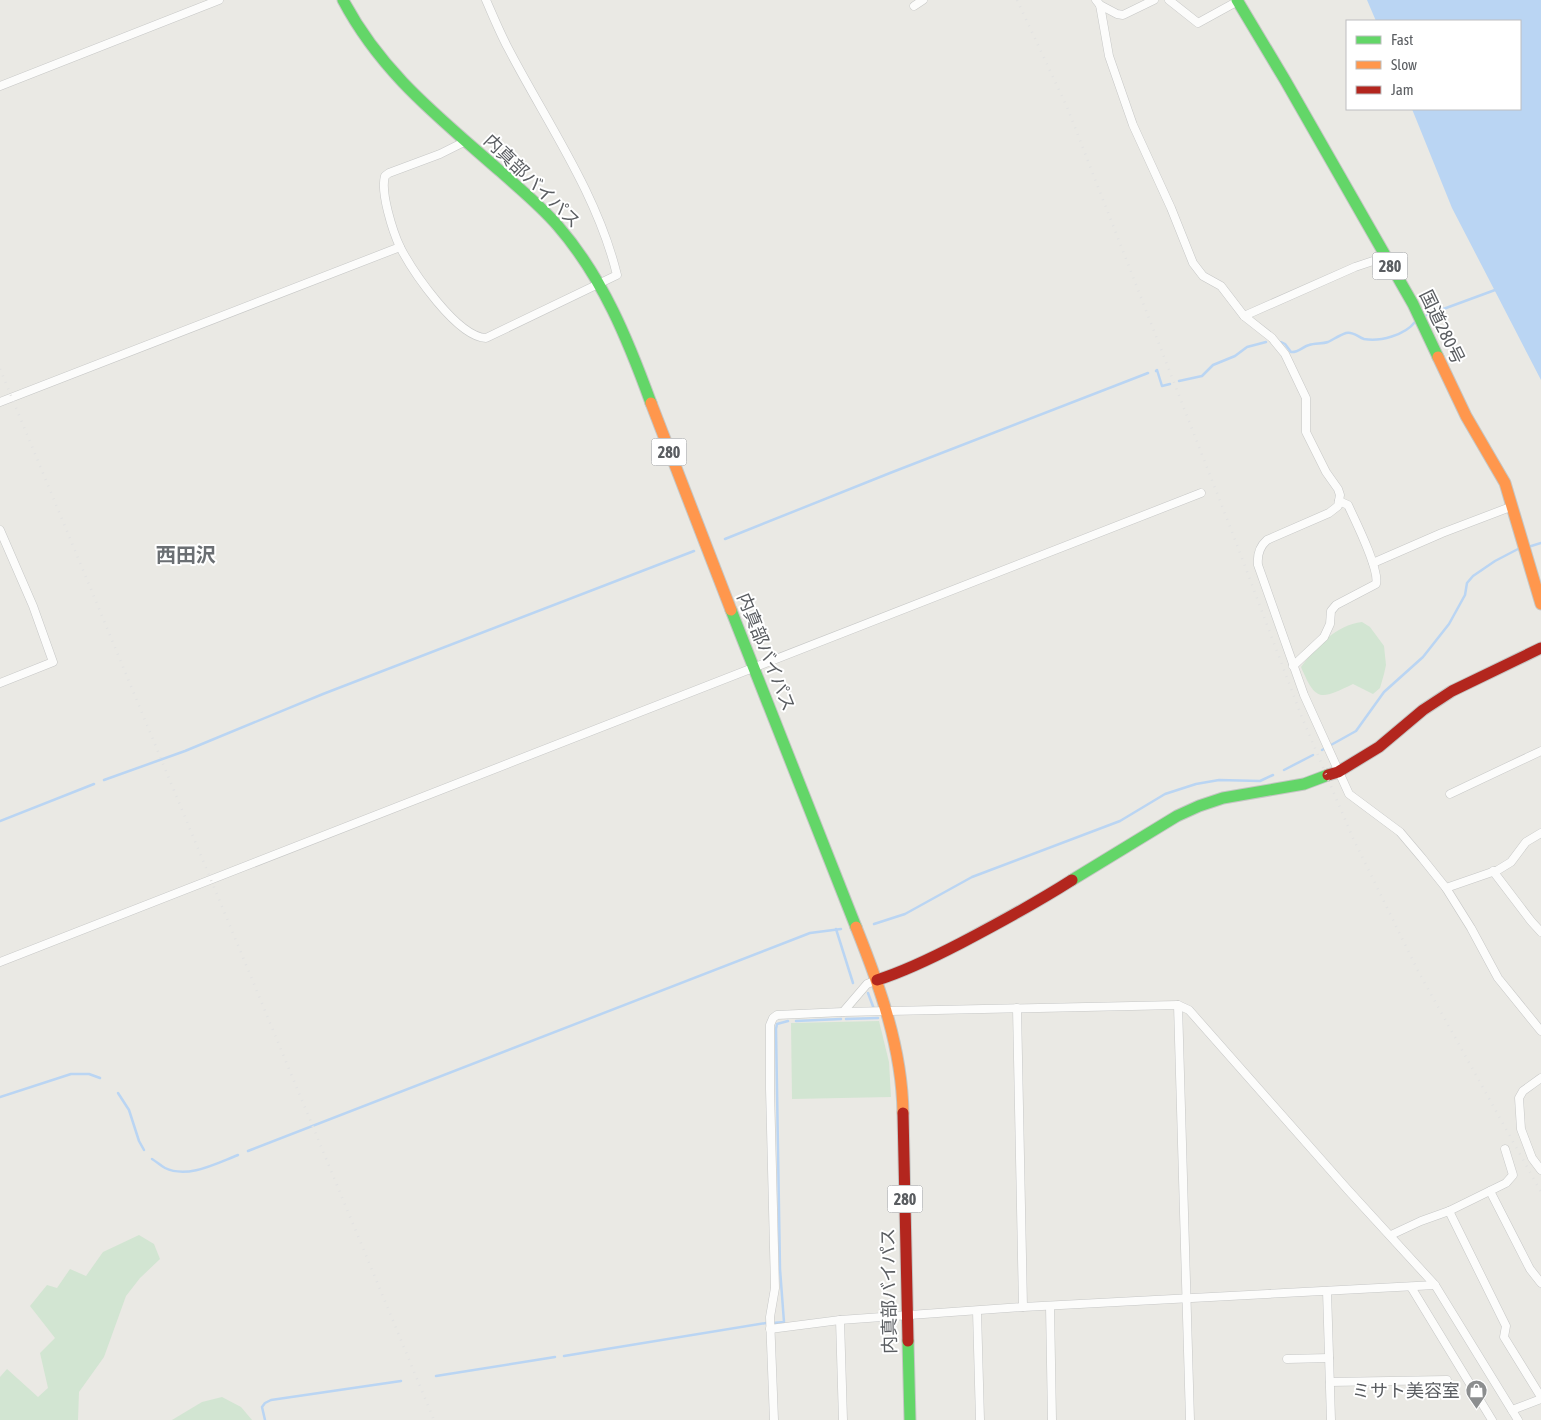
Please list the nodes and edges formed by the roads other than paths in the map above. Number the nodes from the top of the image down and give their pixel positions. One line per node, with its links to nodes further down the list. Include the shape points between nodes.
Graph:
1 (219, 0): 10 (street)
2 (342, 0): 11 (main road, 内真部バイパス / 280, via 386,65)
3 (486, 0): 14 (street, via 508,49 579,177 610,248 617,275)
4 (923, 0): 9 (street)
5 (1154, 0): 8 (street, via 1123,15)
6 (1169, 0): 7 (street, via 1198,23)
7 (1237, 0): 13 (main road, 国道280号 / 280)
8 (1098, 2): 15 (street, via 1109,56 1130,116 1193,263 1203,276 1221,286)
9 (914, 6)
10 (0, 86)
11 (466, 141): 12 (street, via 385,176 383,190); 14 (main road, 内真部バイパス / 280, via 558,226)
12 (400, 247): 14 (street, via 438,304 480,338 496,334); 16 (street)
13 (1386, 257): 15 (street); 19 (main road, 国道280号 / 280, via 1413,304 1466,416 1505,483)
14 (601, 284): 25 (main road, 内真部バイパス / 280, via 636,360)
15 (1244, 316): 18 (street, via 1272,338 1284,354 1306,398 1306,432 1338,488)
16 (0, 402)
17 (1201, 493): 25 (street)
18 (1340, 500): 21 (street, via 1348,504); 24 (street, via 1338,506 1328,513 1267,540 1258,552 1258,565)
19 (1513, 506): 21 (street); 22 (main road, 国道280号 / 280)
20 (0, 530): 26 (street, via 53,662)
21 (1373, 563): 24 (street, via 1376,584 1336,605 1324,637)
22 (1541, 604)
23 (1541, 648): 28 (main road, via 1452,691 1423,710 1379,747)
24 (1293, 666): 28 (street)
25 (753, 668): 34 (street); 35 (main road, 内真部バイパス / 280)
26 (0, 683)
27 (1541, 751): 29 (street)
28 (1338, 772): 32 (street, via 1349,794 1400,832); 35 (main road, via 1304,784 1223,798 1199,806 1153,830 989,930)
29 (1450, 794)
30 (1541, 833): 31 (street, via 1526,842 1511,862)
31 (1493, 871): 32 (street); 33 (street)
32 (1446, 888): 40 (street, via 1498,978)
33 (1541, 932)
34 (0, 962)
35 (877, 980): 38 (street, via 867,984); 39 (main road, 内真部バイパス / 280)
36 (1178, 1005): 37 (street); 46 (street, via 1189,1010); 51 (street)
37 (1017, 1008): 39 (street); 53 (street)
38 (843, 1012): 39 (street); 57 (street, via 777,1015 770,1025 775,1288)
39 (887, 1012): 55 (main road, 内真部バイパス / 280, via 895,1043 903,1106)
40 (1541, 1031)
41 (1541, 1078): 43 (street, via 1519,1098 1521,1129 1532,1158)
42 (1505, 1149): 44 (street, via 1513,1175)
43 (1541, 1170)
44 (1490, 1192): 45 (street); 47 (street, via 1530,1269)
45 (1448, 1211): 46 (street); 62 (street, via 1506,1326 1504,1337)
46 (1391, 1235): 48 (street)
47 (1541, 1283)
48 (1435, 1285): 49 (street); 63 (street)
49 (1411, 1287): 50 (street); 71 (street)
50 (1327, 1291): 51 (street); 59 (street)
51 (1188, 1299): 52 (street); 69 (street)
52 (1050, 1306): 53 (street); 68 (street)
53 (1022, 1307): 54 (street)
54 (977, 1311): 55 (street); 67 (street)
55 (907, 1316): 56 (street); 66 (main road, 内真部バイパス / 280)
56 (840, 1320): 57 (street); 65 (street)
57 (770, 1329): 64 (street)
58 (1286, 1358): 59 (street)
59 (1329, 1358): 61 (street)
60 (1448, 1380): 61 (street)
61 (1330, 1382): 70 (street)
62 (1541, 1398): 63 (street)
63 (1512, 1410): 72 (street)
64 (774, 1420)
65 (843, 1420)
66 (910, 1420)
67 (980, 1420)
68 (1052, 1420)
69 (1190, 1420)
70 (1331, 1420)
71 (1492, 1420)
72 (1518, 1420)

